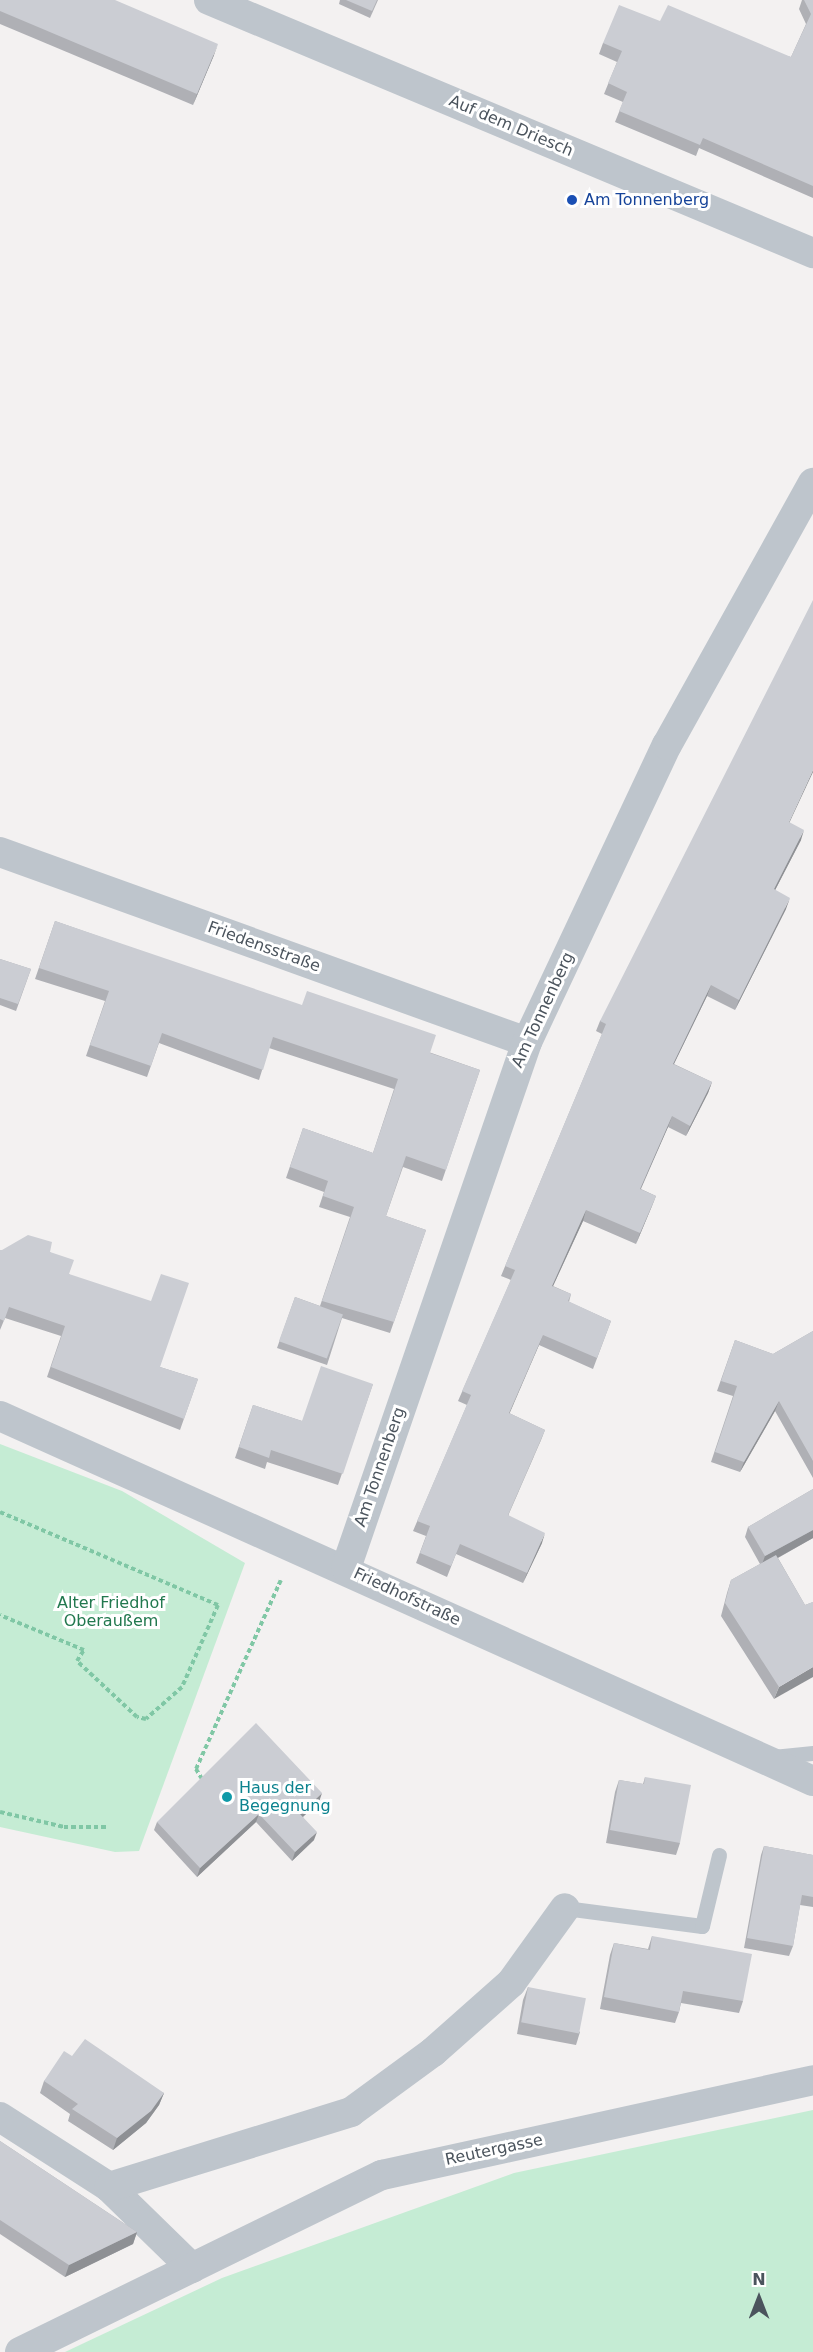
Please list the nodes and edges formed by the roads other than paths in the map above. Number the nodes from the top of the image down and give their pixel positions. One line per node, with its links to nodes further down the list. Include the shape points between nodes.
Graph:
1 (209, 0): 2 (street, Auf dem Driesch)
2 (813, 253)
3 (813, 483): 5 (street, Am Tonnenberg, via 668,745)
4 (0, 852): 5 (street, Friedensstraße)
5 (527, 1042): 7 (street, Am Tonnenberg)
6 (0, 1416): 7 (street, Friedhofstraße)
7 (346, 1568): 9 (street, Friedhofstraße)
8 (813, 1753): 9 (lane)
9 (755, 1759): 10 (street, Friedhofstraße)
10 (813, 1781)
11 (719, 1856): 12 (lane, via 702,1926)
12 (565, 1908): 15 (street, via 511,1983 351,2112)
13 (813, 2080): 16 (street, Reutergasse, via 382,2175)
14 (0, 2117): 15 (street)
15 (109, 2187): 16 (street)
16 (192, 2268): 17 (street, Reutergasse)
17 (20, 2352)

